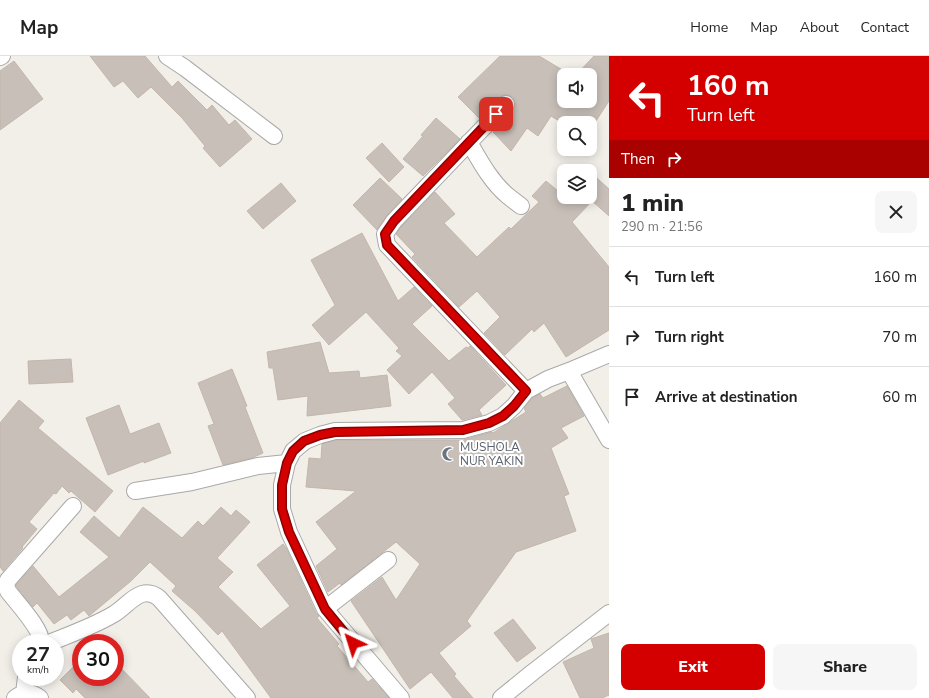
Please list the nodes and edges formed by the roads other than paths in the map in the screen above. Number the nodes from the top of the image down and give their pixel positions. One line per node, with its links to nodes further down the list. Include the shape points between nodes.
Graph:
1 (167, 56): 3 (street)
2 (506, 104): 4 (street)
3 (274, 136)
4 (469, 142): 5 (street, via 498,186); 8 (street, via 394,221 385,234 387,245)
5 (521, 206)
6 (609, 354): 7 (street)
7 (569, 371): 8 (street); 9 (street)
8 (526, 391): 10 (street, via 503,416 489,423 463,430 335,432 304,441 293,451)
9 (609, 440)
10 (287, 463): 11 (street, via 258,466 192,482); 15 (street, via 282,485 282,509 289,532)
11 (135, 491)
12 (73, 506): 14 (street, via 8,580)
13 (388, 560): 15 (street)
14 (4, 588): 17 (street)
15 (325, 609): 22 (street)
16 (609, 613): 23 (street)
17 (40, 634)
18 (64, 637): 21 (street, via 115,614 138,596 149,593 155,595)
19 (22, 689): 20 (street)
20 (40, 698)
21 (247, 698)
22 (401, 698)
23 (501, 698)

